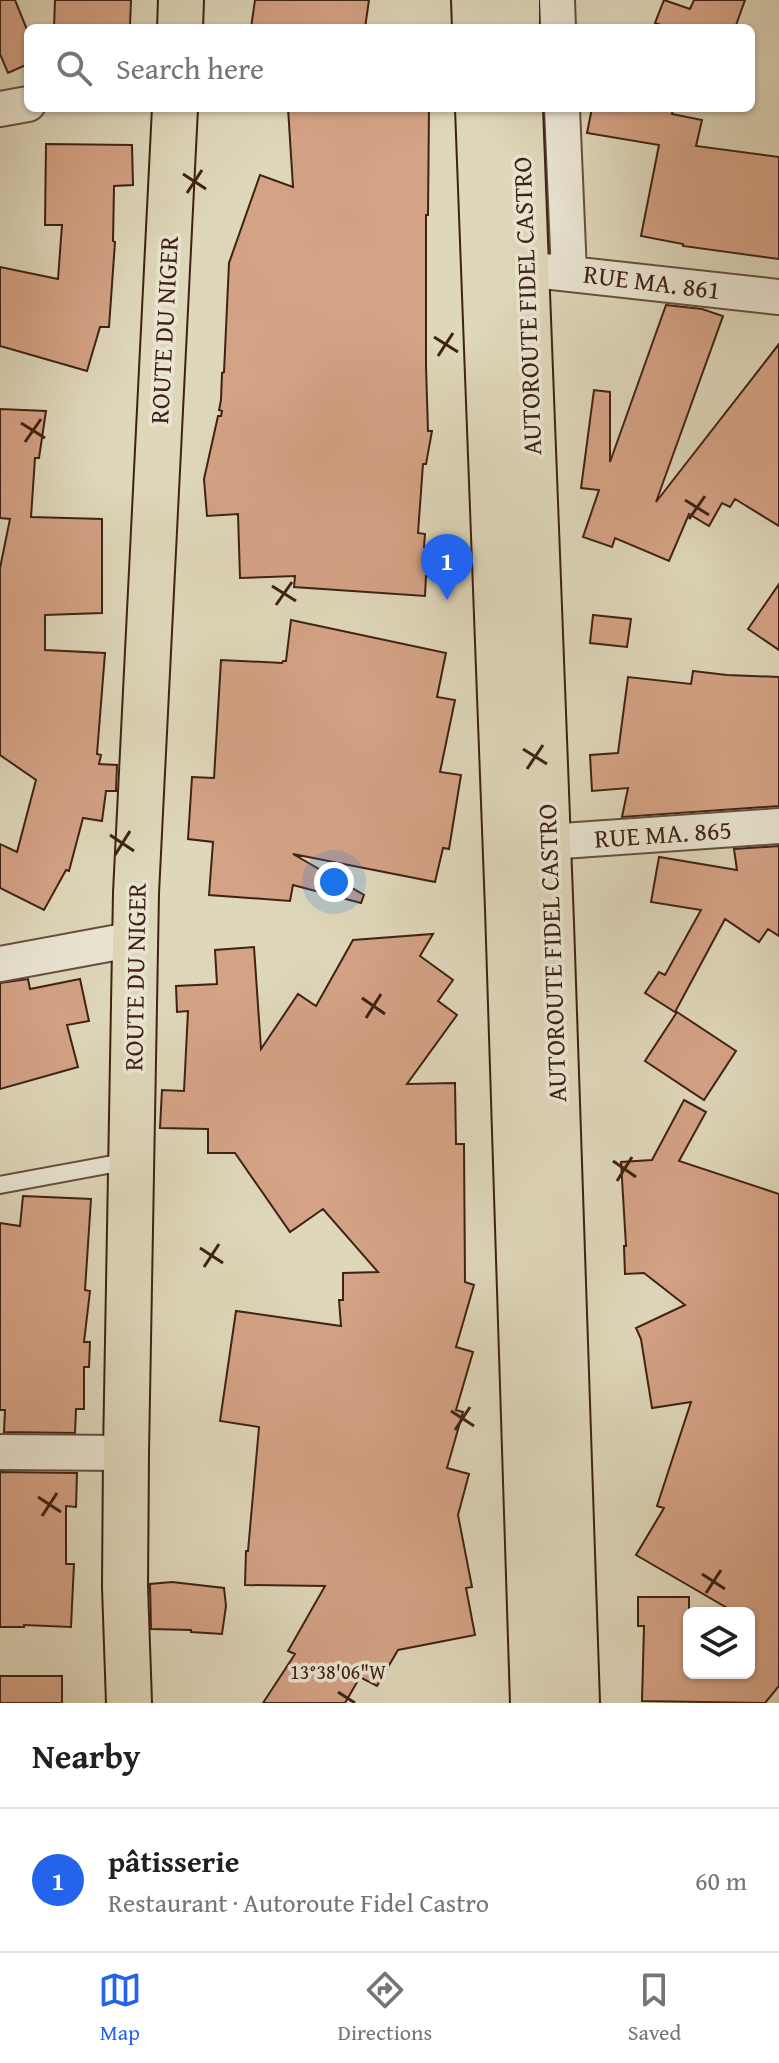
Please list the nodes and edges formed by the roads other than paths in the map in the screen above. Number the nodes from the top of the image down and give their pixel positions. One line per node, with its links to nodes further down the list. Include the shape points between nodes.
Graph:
1 (181, 0): 5 (main road)
2 (474, 0): 6 (main road)
3 (517, 0): 7 (main road)
4 (557, 0): 8 (street)
5 (180, 24)
6 (475, 24)
7 (517, 24)
8 (558, 24)
9 (24, 105): 10 (street)
10 (0, 109)
11 (175, 112): 20 (main road, ROUTE DU NIGER)
12 (478, 112): 27 (main road, AUTOROUTE FIDEL CASTRO)
13 (520, 112): 15 (main road, AUTOROUTE FIDEL CASTRO)
14 (562, 112): 16 (street)
15 (525, 269): 16 (street, RUE MA. 861); 19 (main road, AUTOROUTE FIDEL CASTRO)
16 (569, 273): 17 (street, RUE MA. 861)
17 (779, 297)
18 (779, 826): 19 (street, RUE MA. 865)
19 (548, 842): 28 (main road, AUTOROUTE FIDEL CASTRO)
20 (135, 939): 21 (street); 22 (main road, ROUTE DU NIGER)
21 (0, 964)
22 (131, 1161): 23 (lane); 25 (main road, ROUTE DU NIGER)
23 (0, 1185)
24 (0, 1452): 25 (street)
25 (126, 1453): 26 (main road, ROUTE DU NIGER)
26 (129, 1703)
27 (533, 1703)
28 (577, 1703)

